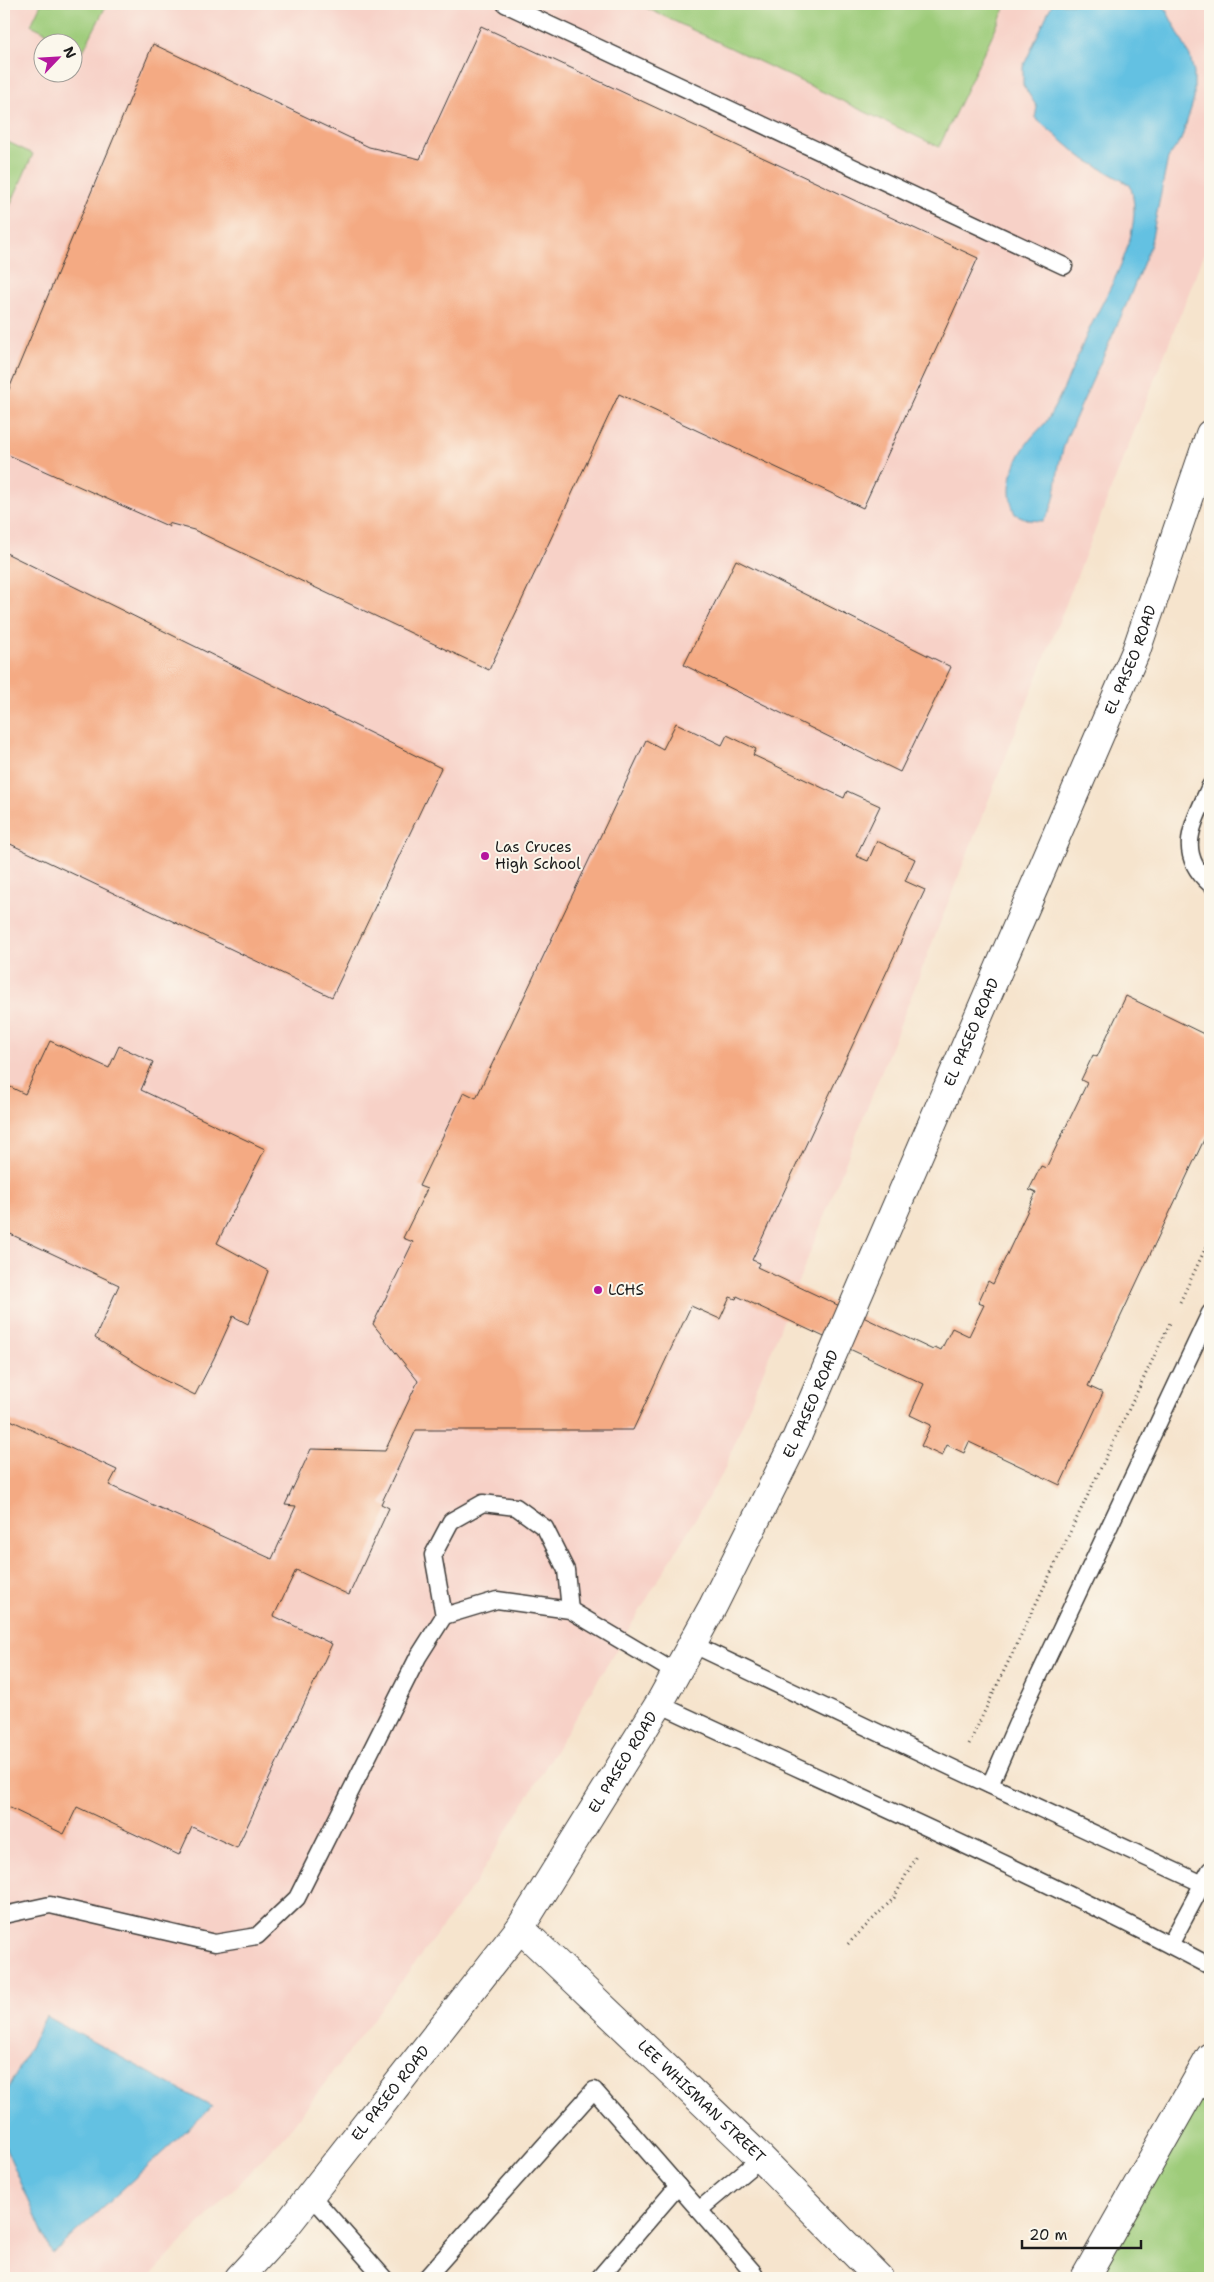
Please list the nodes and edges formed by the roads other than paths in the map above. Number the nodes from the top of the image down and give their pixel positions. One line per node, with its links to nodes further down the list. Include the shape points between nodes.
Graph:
1 (505, 4): 2 (lane)
2 (1064, 266)
3 (1210, 434): 9 (main road, EL PASEO ROAD, via 1136,651 796,1439)
4 (1210, 786): 5 (lane, via 1193,826 1189,851 1193,865)
5 (1210, 884)
6 (1210, 1313): 12 (lane)
7 (570, 1610): 8 (lane, via 497,1600); 8 (lane, via 566,1570 544,1528 516,1507 484,1503 451,1521 432,1555); 10 (lane)
8 (444, 1616): 14 (lane, via 418,1657 297,1898 257,1936 215,1943 50,1906)
9 (692, 1644): 10 (main road, EL PASEO ROAD); 12 (lane)
10 (676, 1673): 11 (main road, EL PASEO ROAD)
11 (659, 1704): 15 (main road, EL PASEO ROAD); 16 (lane)
12 (990, 1785): 13 (lane)
13 (1207, 1877): 16 (lane)
14 (4, 1915)
15 (520, 1928): 19 (main road, LEE WHISMAN STREET); 21 (main road, EL PASEO ROAD)
16 (1170, 1945): 17 (lane)
17 (1210, 1966)
18 (1210, 2057): 29 (main road)
19 (761, 2158): 22 (lane); 28 (main road, LEE WHISMAN STREET)
20 (678, 2186): 22 (lane); 25 (lane, via 594,2090); 26 (lane)
21 (310, 2194): 23 (main road, EL PASEO ROAD, via 283,2230); 24 (lane)
22 (700, 2210): 27 (lane, via 754,2273)
23 (239, 2278)
24 (384, 2278)
25 (426, 2278)
26 (599, 2278)
27 (750, 2278)
28 (879, 2278)
29 (1085, 2278)

